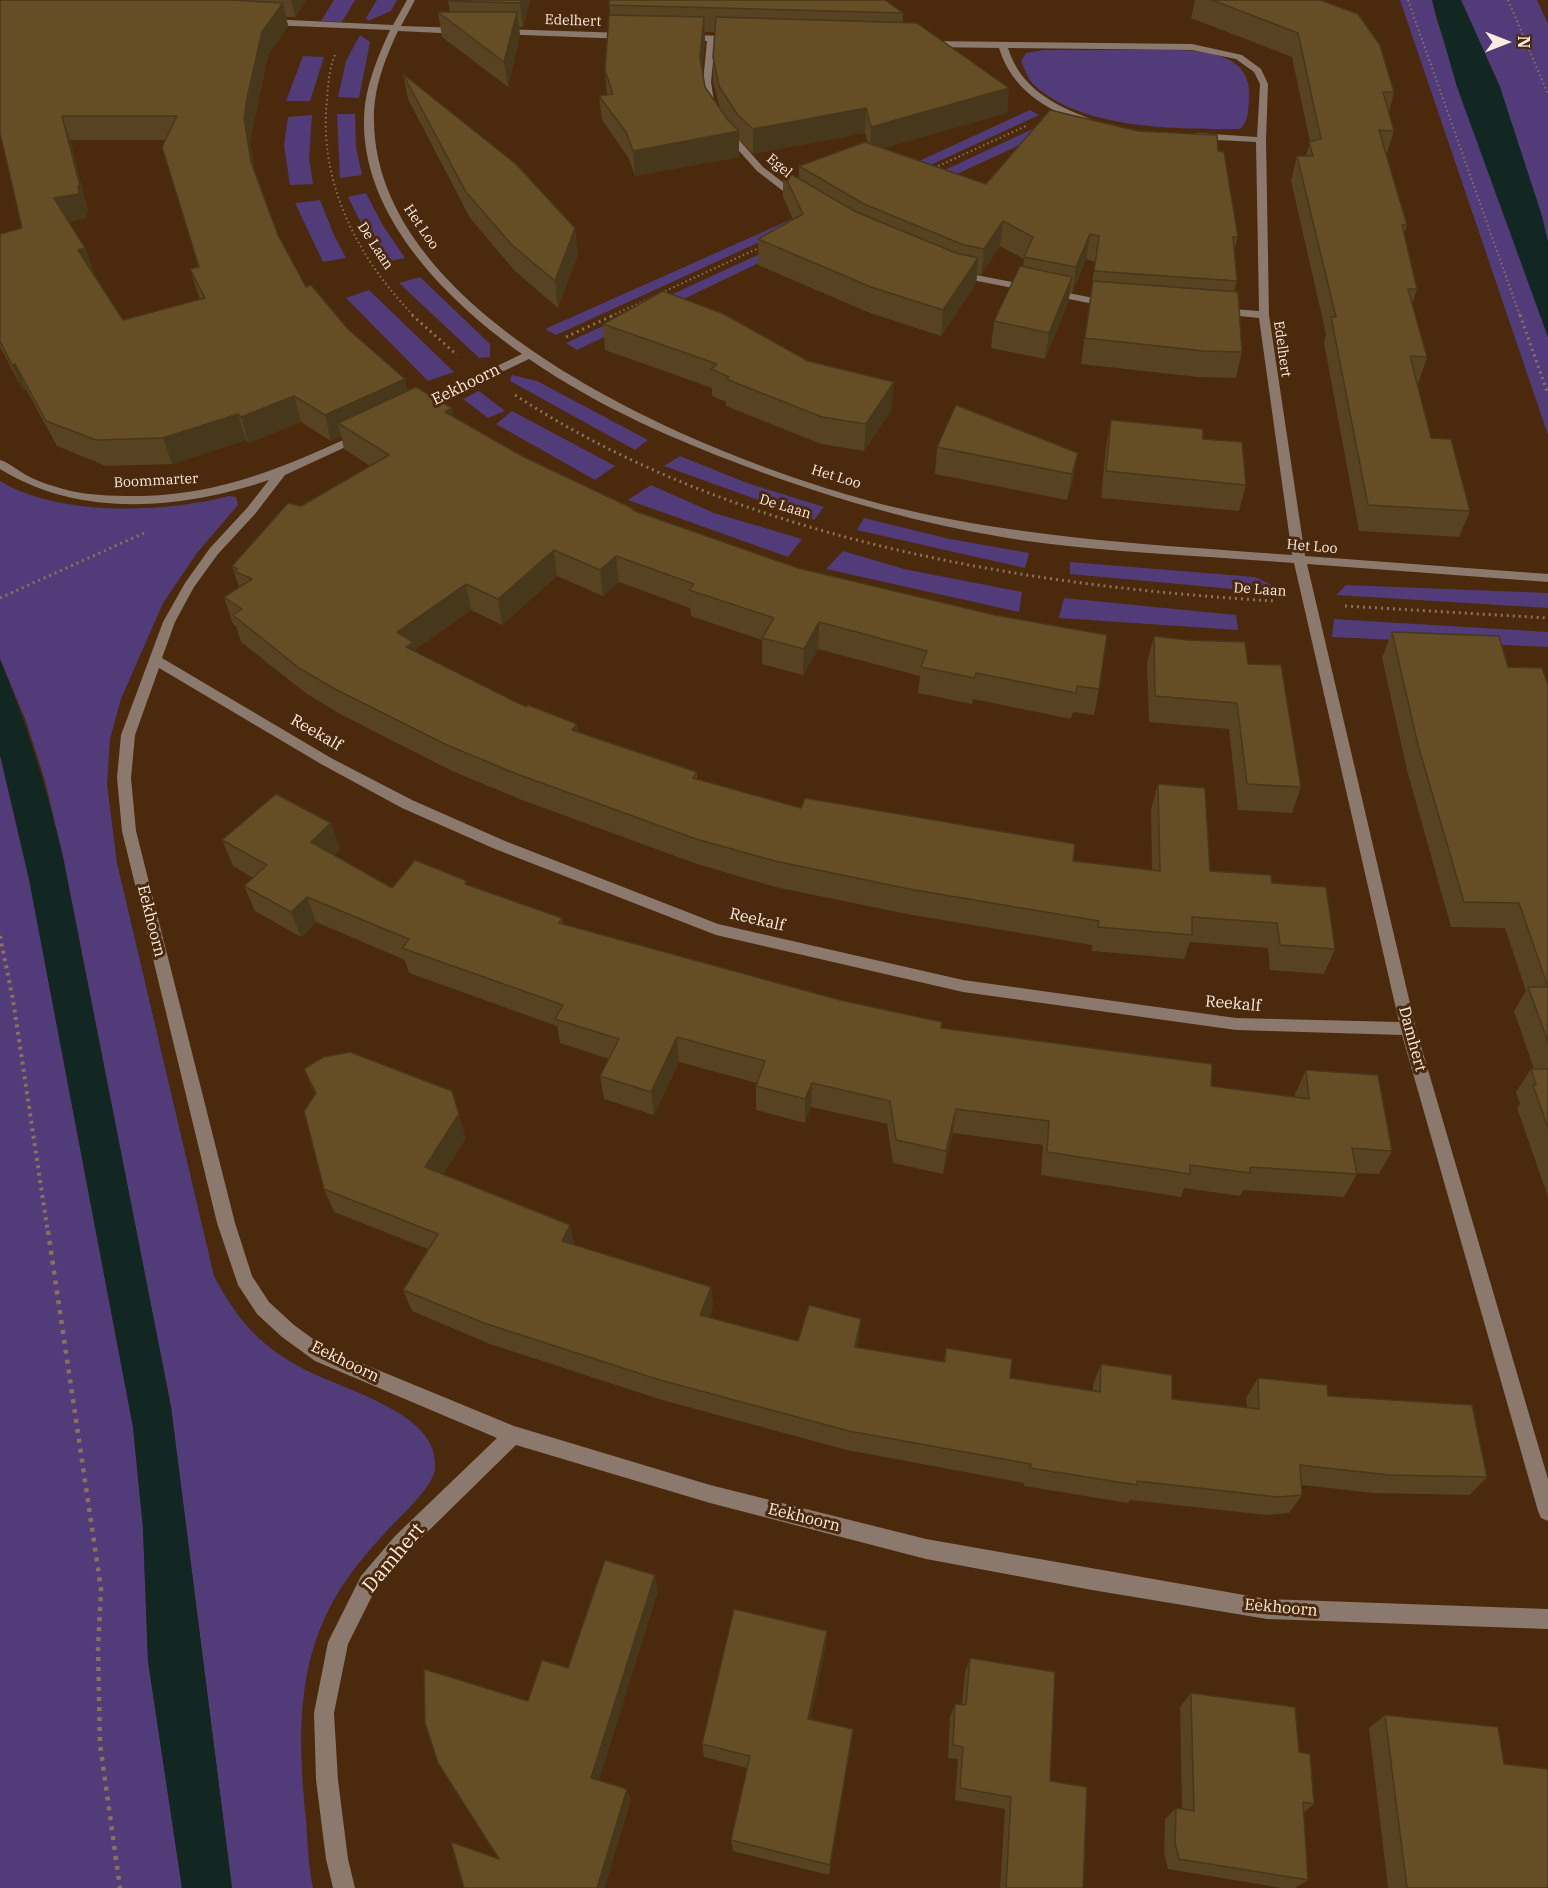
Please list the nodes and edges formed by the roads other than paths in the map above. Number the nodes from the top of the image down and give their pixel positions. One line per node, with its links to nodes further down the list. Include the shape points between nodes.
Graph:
1 (411, 0): 3 (street, Het Loo)
2 (262, 21): 3 (street)
3 (395, 28): 4 (street); 20 (street, Het Loo, via 372,89 369,122 374,165 386,199 432,267 462,299)
4 (472, 31)
5 (483, 32): 6 (street, Edelhert)
6 (637, 37)
7 (679, 38): 8 (street)
8 (711, 39): 9 (street); 15 (street, Egel, via 707,82 712,111 733,142 760,169)
9 (741, 39)
10 (922, 44): 11 (street, Edelhert)
11 (1003, 45): 12 (street, via 1010,67 1025,86 1059,111); 14 (street, Edelhert, via 1192,47 1239,57 1258,71 1264,84)
12 (1097, 123)
13 (1182, 135): 14 (street)
14 (1261, 140): 19 (street, Edelhert)
15 (811, 206)
16 (947, 270): 17 (street, via 1095,303)
17 (1118, 304)
18 (1208, 311): 19 (street)
19 (1264, 315): 25 (street, Edelhert)
20 (528, 355): 21 (street, Eekhoorn); 25 (street, Het Loo, via 575,386 683,440 898,511 1067,542)
21 (406, 413)
22 (377, 428): 24 (street, Eekhoorn)
23 (0, 464): 24 (street, Boommarter, via 46,489 126,500 212,493)
24 (281, 472): 27 (street, Eekhoorn, via 189,586)
25 (1298, 561): 26 (street, Het Loo); 28 (street, Damhert)
26 (1548, 578)
27 (154, 659): 28 (street, Reekalf, via 326,761 408,804 500,845 716,929 963,986 1236,1024); 29 (street, Eekhoorn, via 128,735 124,778 129,831 226,1223 244,1279 263,1308 321,1355)
28 (1408, 1029): 30 (street, Damhert)
29 (513, 1435): 31 (street, Eekhoorn, via 710,1494 870,1535 1092,1581 1268,1609); 32 (street, Damhert, via 402,1543 368,1583 338,1642 324,1713 327,1780)
30 (1548, 1511)
31 (1548, 1619)
32 (344, 1888)

